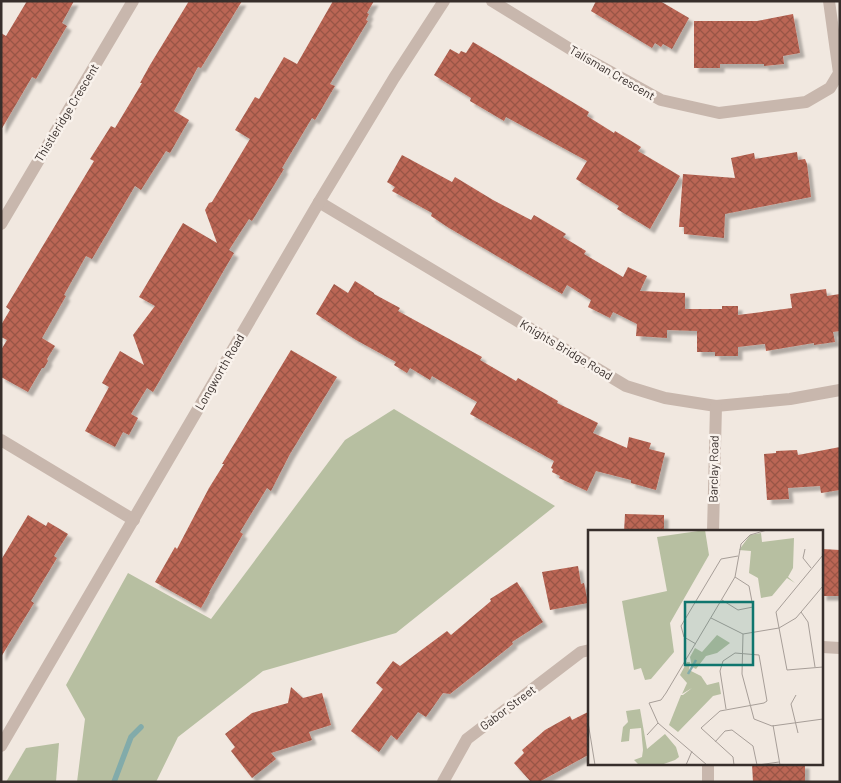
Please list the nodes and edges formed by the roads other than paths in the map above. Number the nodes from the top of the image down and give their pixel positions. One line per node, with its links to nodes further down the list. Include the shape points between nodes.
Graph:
1 (133, 1): 6 (street, Thistleridge Crescent)
2 (444, 1): 5 (street, Longworth Road)
3 (492, 1): 4 (street, Talisman Crescent, via 661,100 719,113 806,102 830,88 839,72)
4 (829, 1)
5 (319, 202): 8 (street, Knights Bridge Road, via 626,386 665,398); 10 (street, Longworth Road)
6 (1, 224)
7 (840, 390): 8 (street, Knights Bridge Road, via 790,399)
8 (716, 406): 11 (street, Barclay Road)
9 (1, 440): 10 (street)
10 (134, 520): 15 (street, Longworth Road)
11 (713, 530)
12 (824, 647): 13 (street)
13 (840, 648)
14 (588, 650): 17 (street, Gabor Street, via 581,652 466,739)
15 (1, 746)
16 (708, 766): 18 (street)
17 (443, 782)
18 (708, 782)

